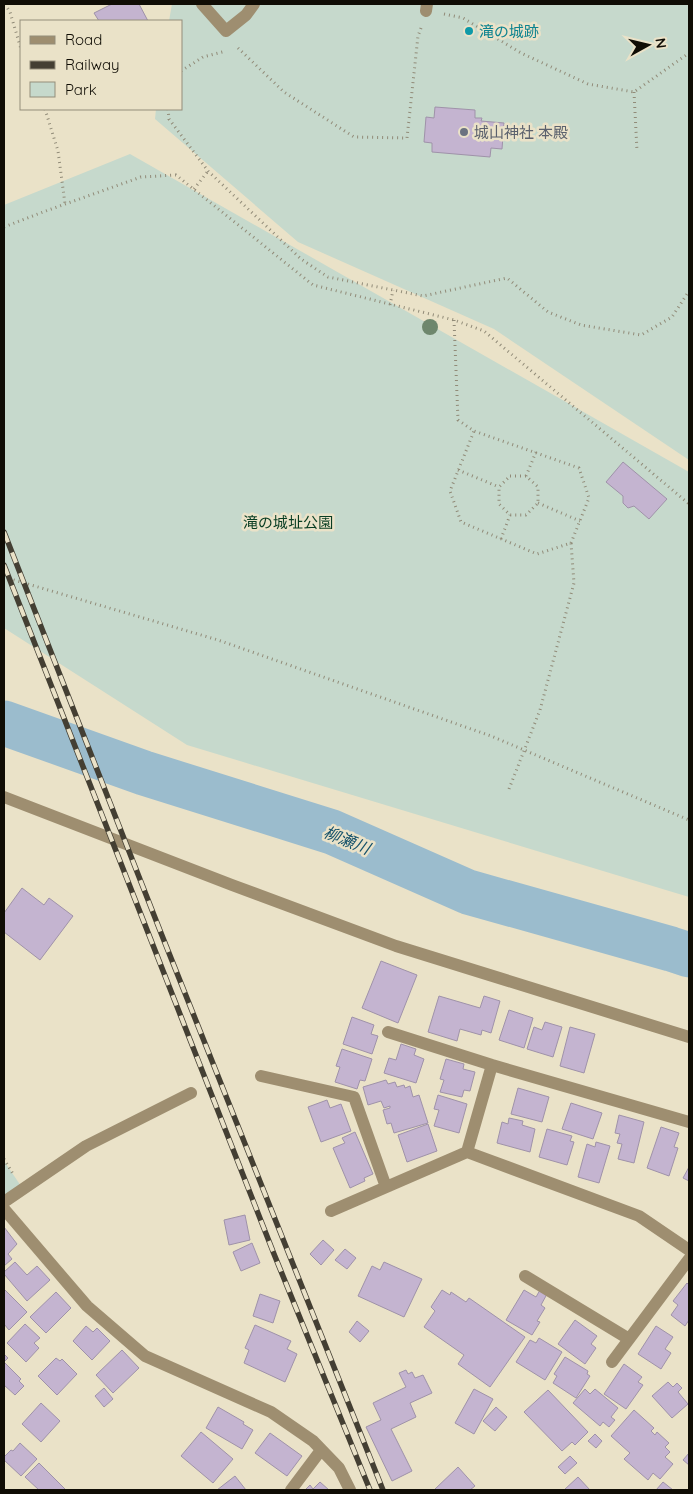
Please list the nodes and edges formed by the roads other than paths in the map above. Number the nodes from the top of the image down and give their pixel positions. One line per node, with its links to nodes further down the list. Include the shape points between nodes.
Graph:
1 (202, 4): 2 (street, via 226,31)
2 (254, 4)
3 (4, 797): 5 (street, via 396,946)
4 (388, 1032): 6 (street)
5 (689, 1037)
6 (492, 1065): 9 (street); 10 (street)
7 (261, 1076): 11 (street, via 354,1097)
8 (191, 1093): 12 (street, via 86,1146)
9 (689, 1122)
10 (467, 1152): 11 (street); 15 (street, via 639,1216)
11 (386, 1187): 14 (street)
12 (4, 1202)
13 (4, 1209): 20 (street, via 87,1306 145,1356 271,1412)
14 (331, 1211)
15 (689, 1250)
16 (689, 1259): 18 (street)
17 (525, 1276): 18 (street)
18 (629, 1339): 19 (street)
19 (612, 1362)
20 (321, 1450): 21 (street); 22 (street, via 339,1468)
21 (291, 1490)
22 (350, 1490)

